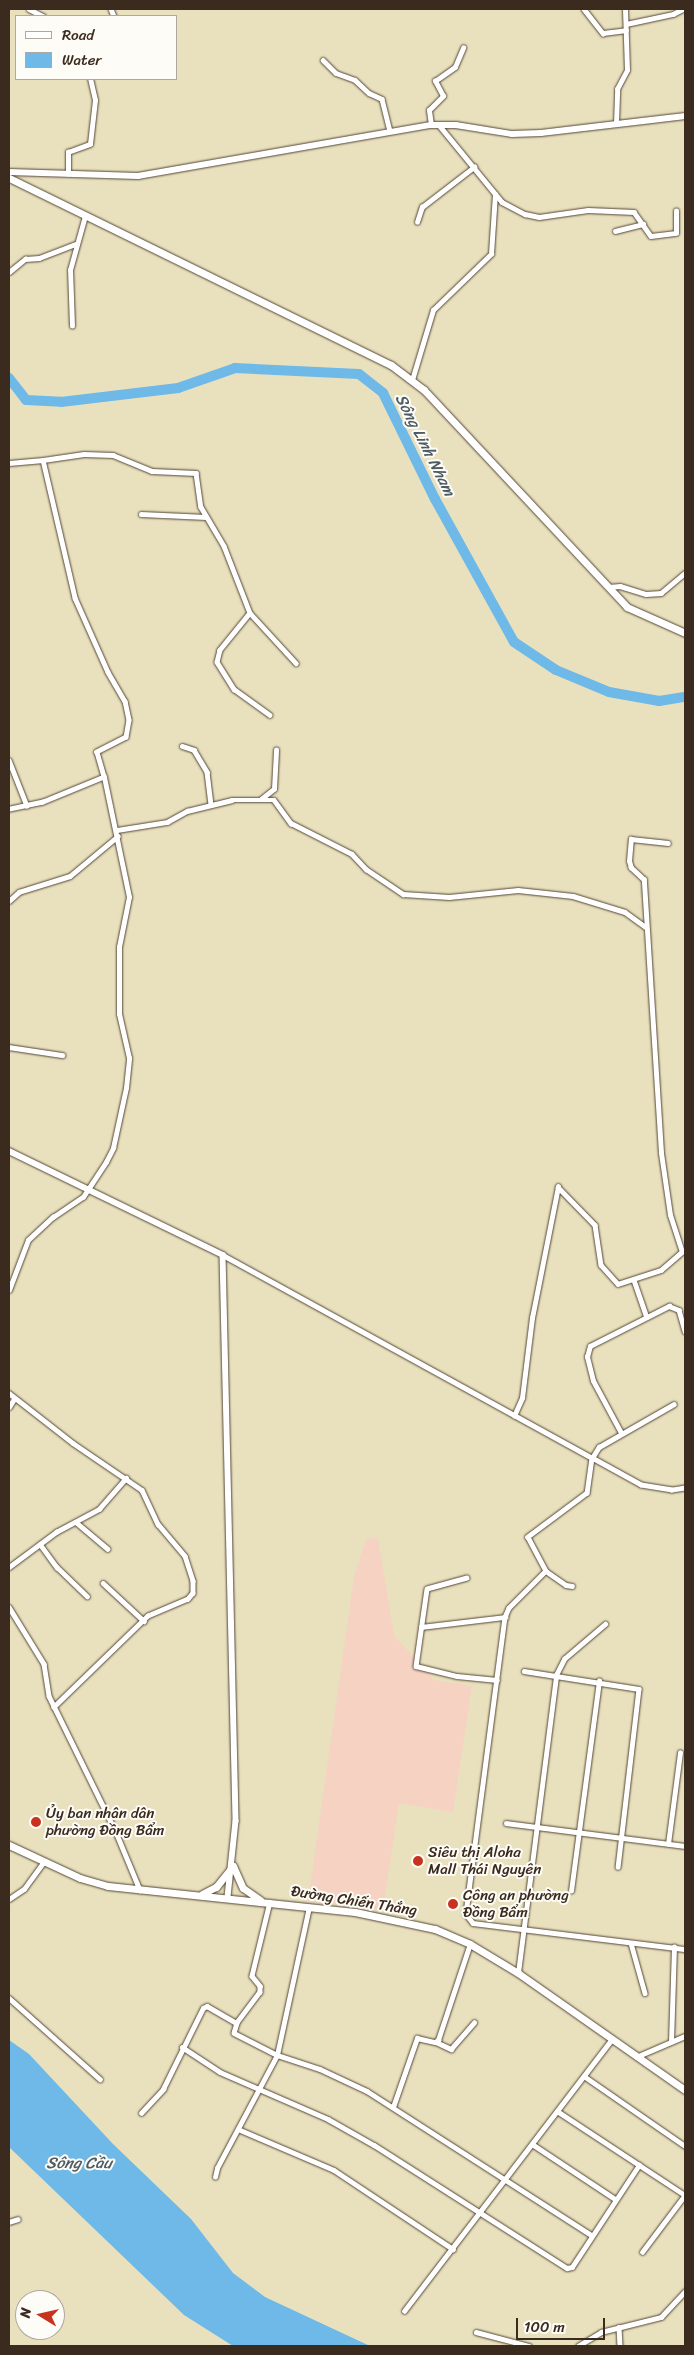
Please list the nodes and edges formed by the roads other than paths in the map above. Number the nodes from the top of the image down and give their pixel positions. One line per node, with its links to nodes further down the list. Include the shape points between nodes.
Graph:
1 (29, 9): 5 (street)
2 (584, 9): 7 (street, via 603,33)
3 (625, 9): 6 (street)
4 (683, 9): 6 (street)
5 (41, 15)
6 (626, 24): 7 (street)
7 (626, 30): 12 (street, via 628,70 617,89)
8 (463, 48): 13 (street, via 454,67 435,81 443,96 430,108)
9 (323, 60): 15 (street, via 336,73 355,80 369,93 382,99)
10 (90, 80): 18 (street, via 95,100 90,144 68,152)
11 (685, 116): 12 (street)
12 (616, 124): 14 (street, via 512,134)
13 (432, 125): 14 (street); 15 (street)
14 (439, 125): 16 (street)
15 (390, 131): 18 (street, via 160,174 110,177)
16 (474, 167): 20 (street); 23 (street, via 422,207)
17 (9, 172): 18 (street)
18 (68, 174)
19 (9, 178): 22 (main road)
20 (495, 194): 24 (street, via 510,207 531,216 588,210 634,212); 29 (street, via 491,254 433,310)
21 (676, 211): 24 (street, via 674,234 651,236)
22 (85, 216): 26 (street); 29 (main road, via 391,365)
23 (417, 222)
24 (643, 224): 25 (street)
25 (615, 231)
26 (76, 244): 27 (street, via 39,258 25,259); 28 (street, via 70,270)
27 (9, 272)
28 (72, 326)
29 (412, 380): 35 (main road)
30 (43, 460): 31 (street); 33 (street, via 84,454 113,455 152,471 196,473 199,499); 43 (street, via 76,598 105,666 127,706 128,734 97,752)
31 (9, 463)
32 (141, 514): 33 (street)
33 (206, 517): 36 (street, via 224,546)
34 (685, 573): 35 (street, via 661,593 646,594 620,586)
35 (607, 587): 37 (main road, via 627,607)
36 (250, 612): 38 (street); 39 (street, via 220,650 217,662 234,690)
37 (685, 633)
38 (296, 663)
39 (270, 715)
40 (182, 746): 45 (street, via 194,750 207,772)
41 (276, 750): 44 (street, via 274,789)
42 (9, 760): 46 (street)
43 (104, 777): 46 (street); 48 (street)
44 (261, 799): 45 (street); 52 (street, via 276,801 290,823 352,854 366,869 403,894 449,897 518,890 573,896 625,912)
45 (211, 805): 48 (street, via 187,811 167,822)
46 (28, 806): 47 (street)
47 (9, 809)
48 (117, 830): 49 (street)
49 (118, 836): 51 (street, via 70,876 19,892); 56 (street, via 129,897 120,947 118,999 129,1065 113,1148)
50 (668, 843): 52 (street, via 629,840 629,865 643,877)
51 (9, 901)
52 (646, 927): 58 (street, via 661,1153 670,1215 682,1252 666,1267)
53 (9, 1047): 54 (street)
54 (62, 1055)
55 (9, 1151): 56 (street)
56 (88, 1190): 57 (street); 59 (street, via 31,1236)
57 (223, 1255): 66 (street); 99 (street, via 236,1811)
58 (634, 1280): 60 (street); 66 (street, via 618,1284 605,1271 599,1260 595,1225 558,1188 532,1318 522,1398)
59 (9, 1290)
60 (647, 1316): 61 (street, via 674,1307 681,1315); 67 (street, via 593,1342 588,1349 593,1381)
61 (685, 1330)
62 (9, 1393): 63 (street)
63 (14, 1399): 65 (street); 69 (street, via 31,1407 74,1443)
64 (674, 1404): 67 (street)
65 (9, 1407)
66 (514, 1416): 68 (street)
67 (621, 1433): 68 (street, via 599,1447)
68 (592, 1458): 70 (street, via 641,1485 672,1490); 75 (street, via 587,1493 528,1537)
69 (126, 1478): 71 (street, via 106,1503); 82 (street, via 145,1494 158,1524 185,1556 193,1581 193,1593 188,1599 160,1609)
70 (685, 1488)
71 (77, 1523): 72 (street, via 56,1532); 73 (street)
72 (40, 1544): 74 (street); 79 (street, via 57,1567)
73 (108, 1549)
74 (9, 1567)
75 (546, 1571): 78 (street); 81 (street)
76 (467, 1578): 84 (street, via 427,1589)
77 (103, 1582): 82 (street)
78 (572, 1586)
79 (87, 1596)
80 (9, 1606): 89 (street, via 44,1664 47,1689)
81 (505, 1617): 84 (street); 87 (street)
82 (144, 1621): 89 (street)
83 (606, 1624): 86 (street, via 564,1659)
84 (421, 1627): 87 (street, via 415,1663 418,1668)
85 (524, 1671): 86 (street)
86 (556, 1675): 88 (street); 92 (street)
87 (497, 1680): 108 (street, via 466,1914 473,1922)
88 (599, 1681): 93 (street); 94 (street, via 634,1686 641,1693)
89 (54, 1707): 101 (street, via 116,1832)
90 (680, 1753): 95 (street)
91 (506, 1824): 92 (street)
92 (536, 1828): 93 (street); 108 (street)
93 (579, 1833): 94 (street); 102 (street)
94 (622, 1839): 95 (street); 100 (street)
95 (668, 1844): 97 (street)
96 (9, 1845): 98 (main road, Đường Chiến Thắng)
97 (685, 1846)
98 (44, 1861): 101 (main road, Đường Chiến Thắng, via 93,1882); 105 (street, via 24,1889)
99 (233, 1866): 103 (main road, via 216,1887); 104 (street); 106 (main road, via 243,1888)
100 (618, 1867)
101 (141, 1892): 103 (main road, Đường Chiến Thắng)
102 (571, 1892)
103 (201, 1895): 104 (main road, Đường Chiến Thắng)
104 (228, 1897): 106 (main road, Đường Chiến Thắng)
105 (9, 1899)
106 (266, 1902): 107 (main road, Đường Chiến Thắng); 116 (street, via 252,1976 260,1986 260,1992)
107 (309, 1907): 110 (main road, Đường Chiến Thắng, via 404,1920); 123 (street)
108 (523, 1930): 109 (street); 113 (street)
109 (631, 1943): 111 (street); 114 (street)
110 (470, 1944): 113 (main road, Đường Chiến Thắng); 120 (street)
111 (674, 1948): 112 (street); 121 (street)
112 (685, 1949)
113 (518, 1973): 119 (main road, Đường Chiến Thắng)
114 (645, 1993)
115 (9, 1998): 126 (street)
116 (237, 2022): 122 (street, via 205,2006); 123 (street, via 234,2033)
117 (474, 2023): 120 (street, via 450,2049)
118 (685, 2036): 121 (street)
119 (611, 2040): 124 (main road, Đường Chiến Thắng); 125 (street)
120 (436, 2042): 129 (street, via 417,2038)
121 (671, 2042): 124 (street)
122 (182, 2047): 128 (street, via 220,2072); 131 (street, via 163,2089)
123 (277, 2055): 128 (street); 129 (street, via 320,2069 367,2090)
124 (636, 2057): 127 (main road, Đường Chiến Thắng)
125 (584, 2076): 130 (street); 134 (street)
126 (100, 2080)
127 (685, 2090)
128 (258, 2091): 132 (street); 140 (street, via 328,2119)
129 (392, 2107): 137 (street)
130 (557, 2111): 133 (street); 135 (street)
131 (141, 2114)
132 (238, 2129): 136 (street); 144 (street, via 334,2170)
133 (532, 2144): 137 (street); 139 (street)
134 (685, 2146)
135 (639, 2164): 138 (street); 139 (street)
136 (215, 2177)
137 (505, 2180): 140 (street); 143 (street)
138 (685, 2195): 145 (street)
139 (615, 2200): 143 (street)
140 (480, 2213): 143 (street, via 567,2268 572,2267); 144 (street)
141 (18, 2219): 142 (street)
142 (9, 2222)
143 (592, 2235)
144 (453, 2249): 147 (street)
145 (642, 2252)
146 (685, 2290): 148 (street, via 661,2317)
147 (404, 2311)
148 (619, 2327): 151 (street, via 596,2334); 152 (street)
149 (476, 2332): 150 (street)
150 (529, 2346)
151 (578, 2346)
152 (620, 2346)

